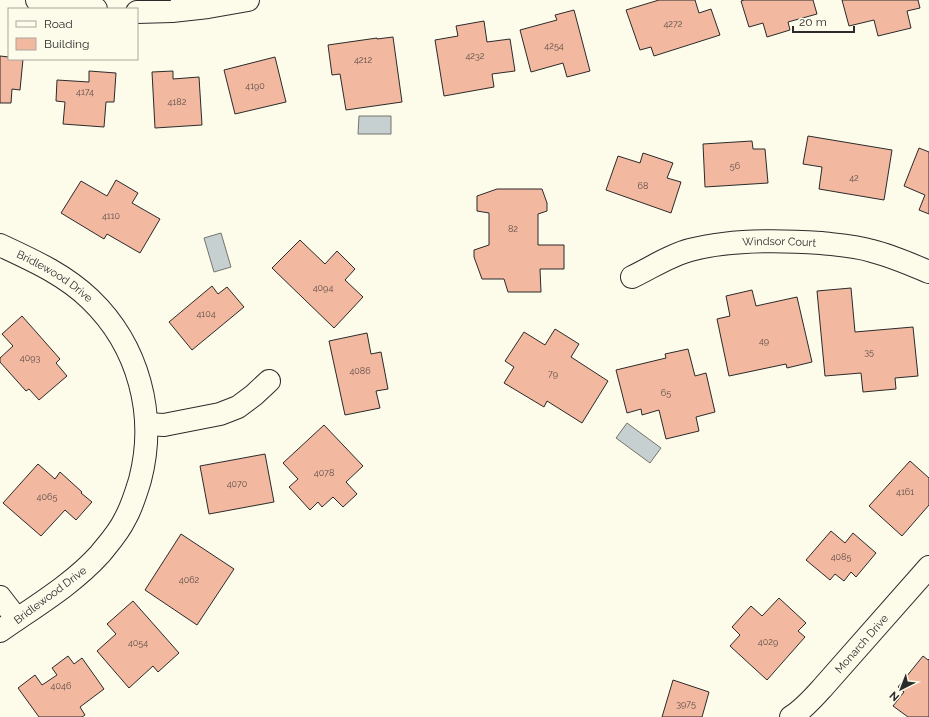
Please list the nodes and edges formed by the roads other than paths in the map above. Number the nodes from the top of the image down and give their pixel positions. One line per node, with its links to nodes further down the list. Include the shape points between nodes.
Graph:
1 (37, 0): 3 (street)
2 (248, 0): 4 (street, via 172,11)
3 (87, 8)
4 (138, 12)
5 (0, 245): 9 (street, Bridlewood Drive, via 62,277 104,314 116,330 134,364 144,400)
6 (929, 272): 7 (street, Windsor Court, via 906,261 870,250 822,243 761,241 689,250)
7 (632, 277)
8 (268, 381): 9 (street, via 238,407 220,414 167,424)
9 (147, 424): 12 (street, Bridlewood Drive, via 143,468 125,520 101,553 86,568)
10 (929, 567): 13 (street, Monarch Drive, via 824,686)
11 (0, 597): 12 (street)
12 (9, 625)
13 (791, 717)

